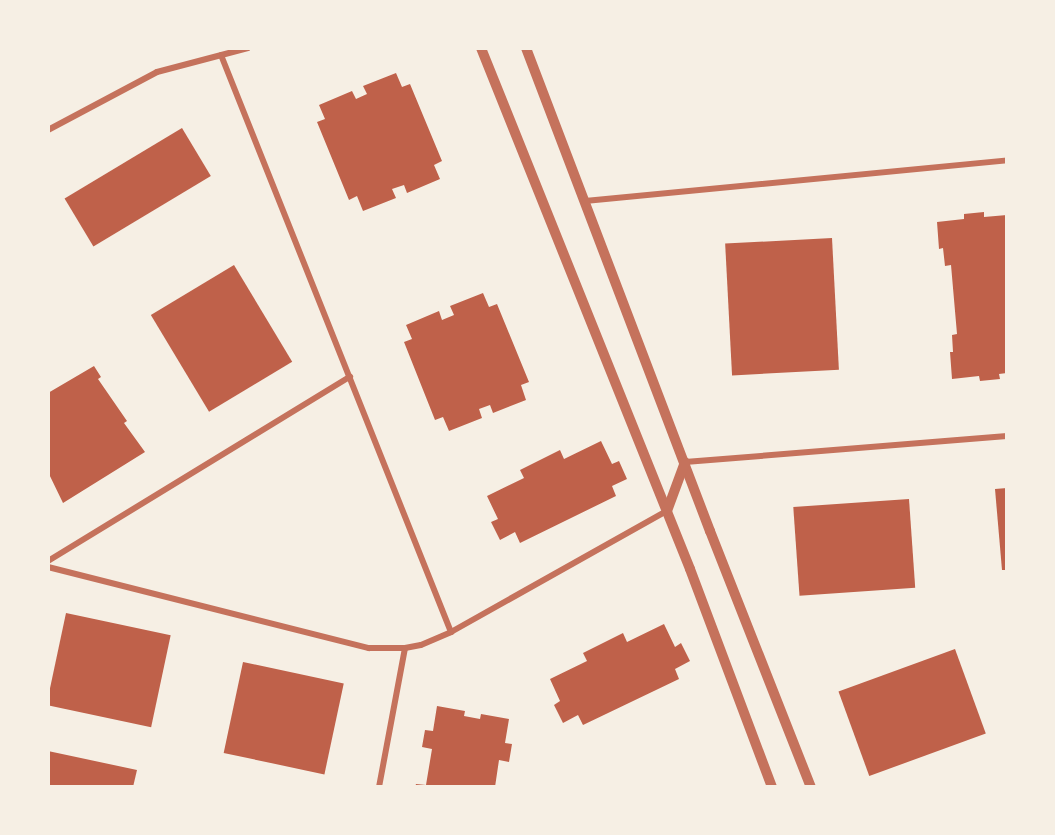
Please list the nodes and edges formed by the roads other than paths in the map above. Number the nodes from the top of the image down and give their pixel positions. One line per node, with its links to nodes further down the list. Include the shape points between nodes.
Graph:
1 (248, 48): 4 (street)
2 (481, 48): 11 (street)
3 (526, 48): 7 (street)
4 (221, 55): 5 (street, via 157,72); 8 (street)
5 (48, 130)
6 (1007, 160): 7 (street)
7 (585, 201): 10 (street)
8 (350, 377): 12 (street); 14 (street)
9 (1007, 436): 10 (street)
10 (685, 462): 11 (street); 18 (street)
11 (667, 511): 14 (street); 17 (street)
12 (48, 561)
13 (48, 567): 15 (street, via 369,648)
14 (451, 632): 15 (street)
15 (405, 648): 16 (street)
16 (379, 787)
17 (772, 787)
18 (811, 787)

